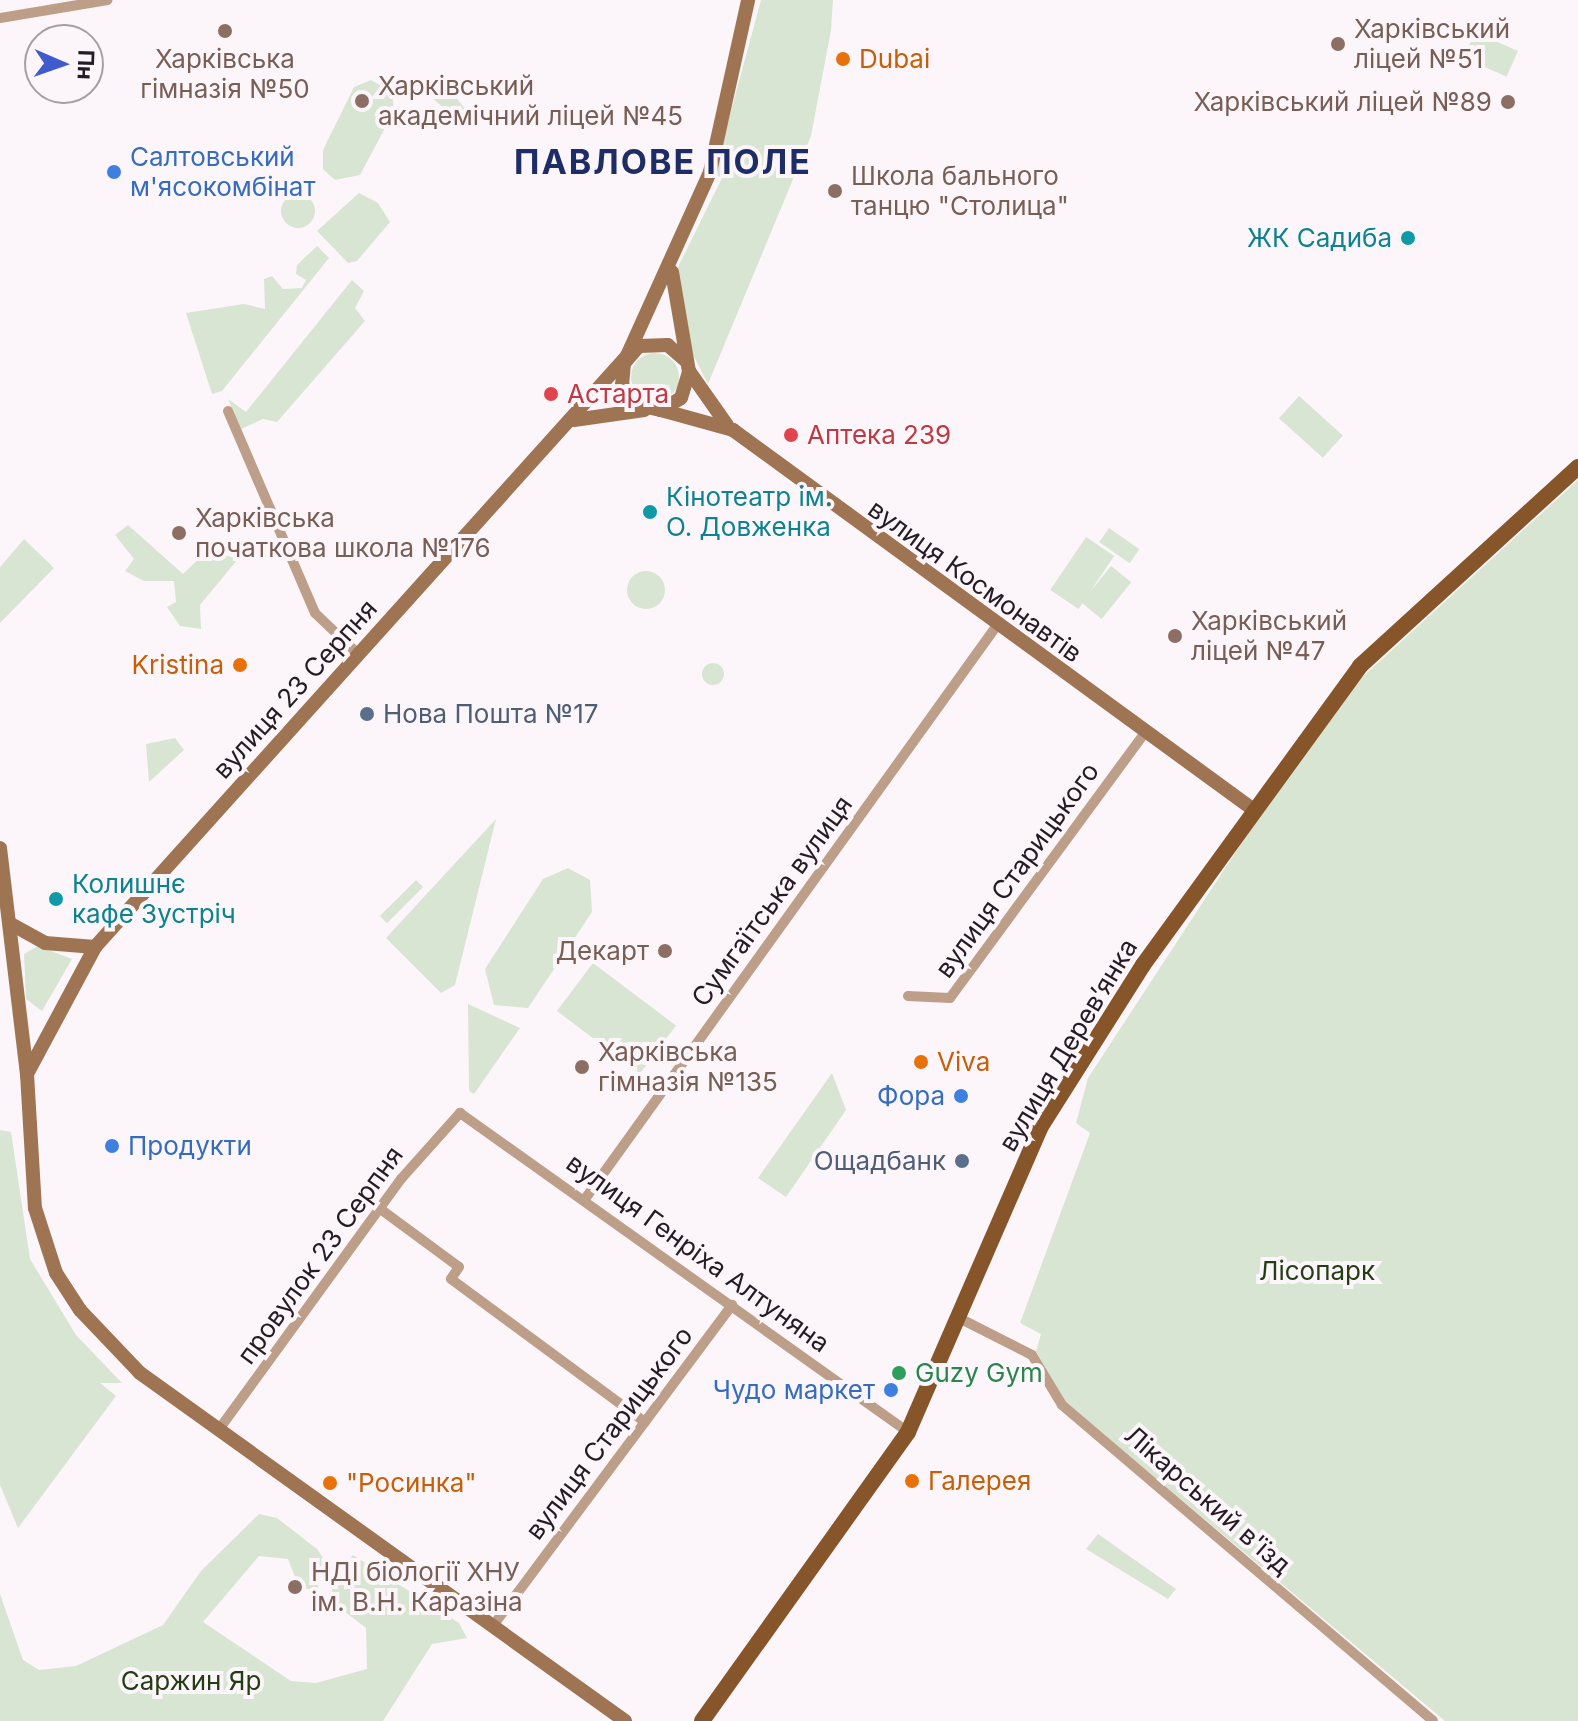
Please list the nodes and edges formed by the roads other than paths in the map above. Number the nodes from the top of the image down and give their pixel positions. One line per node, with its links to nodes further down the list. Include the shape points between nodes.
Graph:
1 (108, 0): 3 (street)
2 (748, 0): 4 (street, вулиця 23 Серпня, via 728,109)
3 (0, 18)
4 (672, 267): 5 (street, вулиця 23 Серпня); 6 (street, вулиця 23 Серпня)
5 (627, 356): 6 (street, via 661,343); 7 (street, вулиця 23 Серпня, via 624,392); 9 (street, вулиця 23 Серпня)
6 (687, 365): 7 (street, via 681,398); 10 (street, вулиця 23 Серпня)
7 (654, 410): 9 (street, вулиця Космонавтів); 10 (street, вулиця Космонавтів)
8 (228, 411): 13 (street, via 315,613)
9 (570, 422): 13 (street, вулиця 23 Серпня)
10 (733, 430): 12 (street, вулиця Космонавтів)
11 (1578, 467): 15 (main road, вулиця Дерев’янка, via 1360,666)
12 (995, 628): 14 (street, вулиця Космонавтів); 22 (street, Сумгаїтська вулиця)
13 (358, 654): 18 (street, вулиця 23 Серпня)
14 (1145, 733): 15 (street, вулиця Космонавтів); 19 (street, вулиця Старицького, via 950,998)
15 (1254, 810): 25 (main road, вулиця Дерев’янка, via 1143,965 1040,1128)
16 (0, 848): 17 (street)
17 (11, 924): 18 (street, via 45,943); 20 (street)
18 (95, 947): 20 (street, вулиця 23 Серпня)
19 (908, 996)
20 (27, 1074): 27 (street, via 35,1208 56,1273 114,1353)
21 (460, 1113): 22 (street, вулиця Генріха Алтуняна); 23 (street, провулок 23 Серпня)
22 (585, 1199): 24 (street, вулиця Генріха Алтуняна)
23 (379, 1208): 26 (street, via 459,1267 451,1279); 27 (street, провулок 23 Серпня)
24 (732, 1305): 26 (street, вулиця Старицького); 28 (street, вулиця Генріха Алтуняна)
25 (957, 1317): 28 (main road, вулиця Дерев’янка); 32 (street, Лікарський в'їзд, via 1032,1355 1062,1405)
26 (645, 1422): 29 (street, вулиця Старицького)
27 (220, 1428): 29 (street)
28 (908, 1432): 31 (main road, вулиця Дерев’янка)
29 (492, 1627): 30 (street)
30 (625, 1721)
31 (702, 1721)
32 (1433, 1721)

